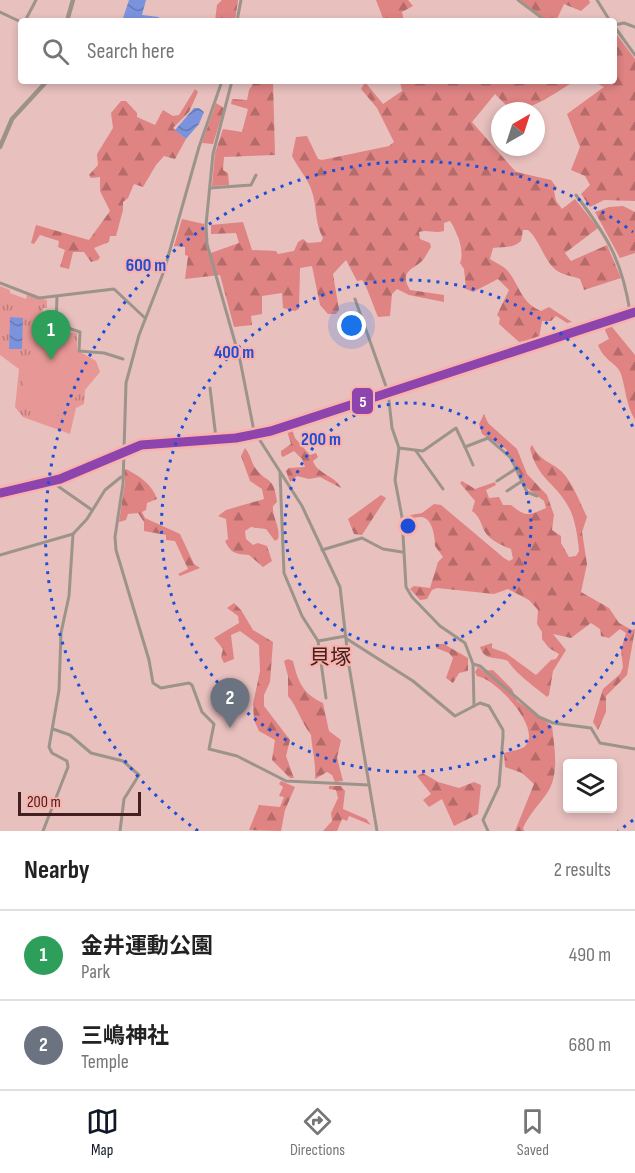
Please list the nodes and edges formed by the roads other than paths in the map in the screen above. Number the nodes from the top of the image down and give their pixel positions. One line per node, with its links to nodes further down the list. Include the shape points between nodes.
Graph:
1 (36, 0): 7 (street)
2 (73, 0): 8 (street)
3 (240, 0): 9 (street)
4 (518, 0): 10 (street)
5 (597, 0): 11 (street)
6 (0, 12): 12 (street)
7 (27, 18)
8 (68, 18)
9 (237, 18)
10 (542, 18)
11 (607, 18)
12 (18, 21)
13 (617, 25): 14 (street)
14 (635, 27)
15 (617, 30): 16 (street)
16 (635, 55)
17 (44, 84): 20 (street, via 12,119)
18 (221, 84): 28 (street, via 164,270)
19 (231, 84): 22 (street, via 213,154)
20 (0, 147)
21 (256, 175): 22 (street, via 251,185)
22 (210, 188): 32 (street, via 206,237)
23 (576, 195): 27 (street, via 612,246)
24 (0, 283): 25 (street, via 39,298)
25 (57, 296): 28 (street, via 114,290); 29 (street, via 56,324 80,332 79,351)
26 (355, 299): 31 (street)
27 (632, 313): 31 (highway)
28 (145, 318): 36 (street, via 126,383)
29 (123, 359)
30 (210, 388): 33 (street)
31 (388, 392): 32 (highway); 35 (street, via 392,428)
32 (256, 435): 33 (highway); 40 (street)
33 (216, 440): 36 (highway, via 164,442)
34 (465, 447): 37 (street, via 456,428 423,451); 38 (street); 39 (street, via 488,438)
35 (399, 448): 37 (street); 52 (street, via 396,480)
36 (124, 451): 41 (street); 44 (highway)
37 (416, 451): 45 (street)
38 (473, 465)
39 (517, 468): 42 (street); 43 (street)
40 (281, 472): 51 (street); 55 (street, via 284,573 302,616)
41 (121, 477): 49 (street, via 105,490); 61 (street, via 116,550 154,685 192,685 202,712 214,724 209,749 237,756 286,782)
42 (497, 481)
43 (522, 481): 46 (street); 48 (street, via 527,492)
44 (52, 482): 47 (highway); 49 (street)
45 (443, 489)
46 (507, 491)
47 (0, 493)
48 (537, 496)
49 (92, 510): 50 (street)
50 (73, 534): 53 (street); 59 (street)
51 (322, 550): 52 (street, via 362,538 383,549); 54 (street, via 340,587)
52 (402, 552): 56 (street, via 406,587 412,597 440,626 465,643)
53 (0, 555)
54 (346, 637): 55 (street); 58 (street, via 413,681 452,715); 61 (street)
55 (318, 641): 57 (street)
56 (473, 664): 58 (street); 60 (street, via 539,717 591,728 600,743)
57 (326, 698)
58 (474, 706): 65 (street, via 489,706 503,730 499,786 483,820)
59 (53, 729): 62 (street, via 49,751 67,761 68,767); 63 (street, via 70,735 91,753 123,761 139,775 124,799)
60 (635, 749)
61 (369, 785): 64 (street)
62 (42, 831)
63 (120, 831)
64 (377, 831)
65 (488, 831)

